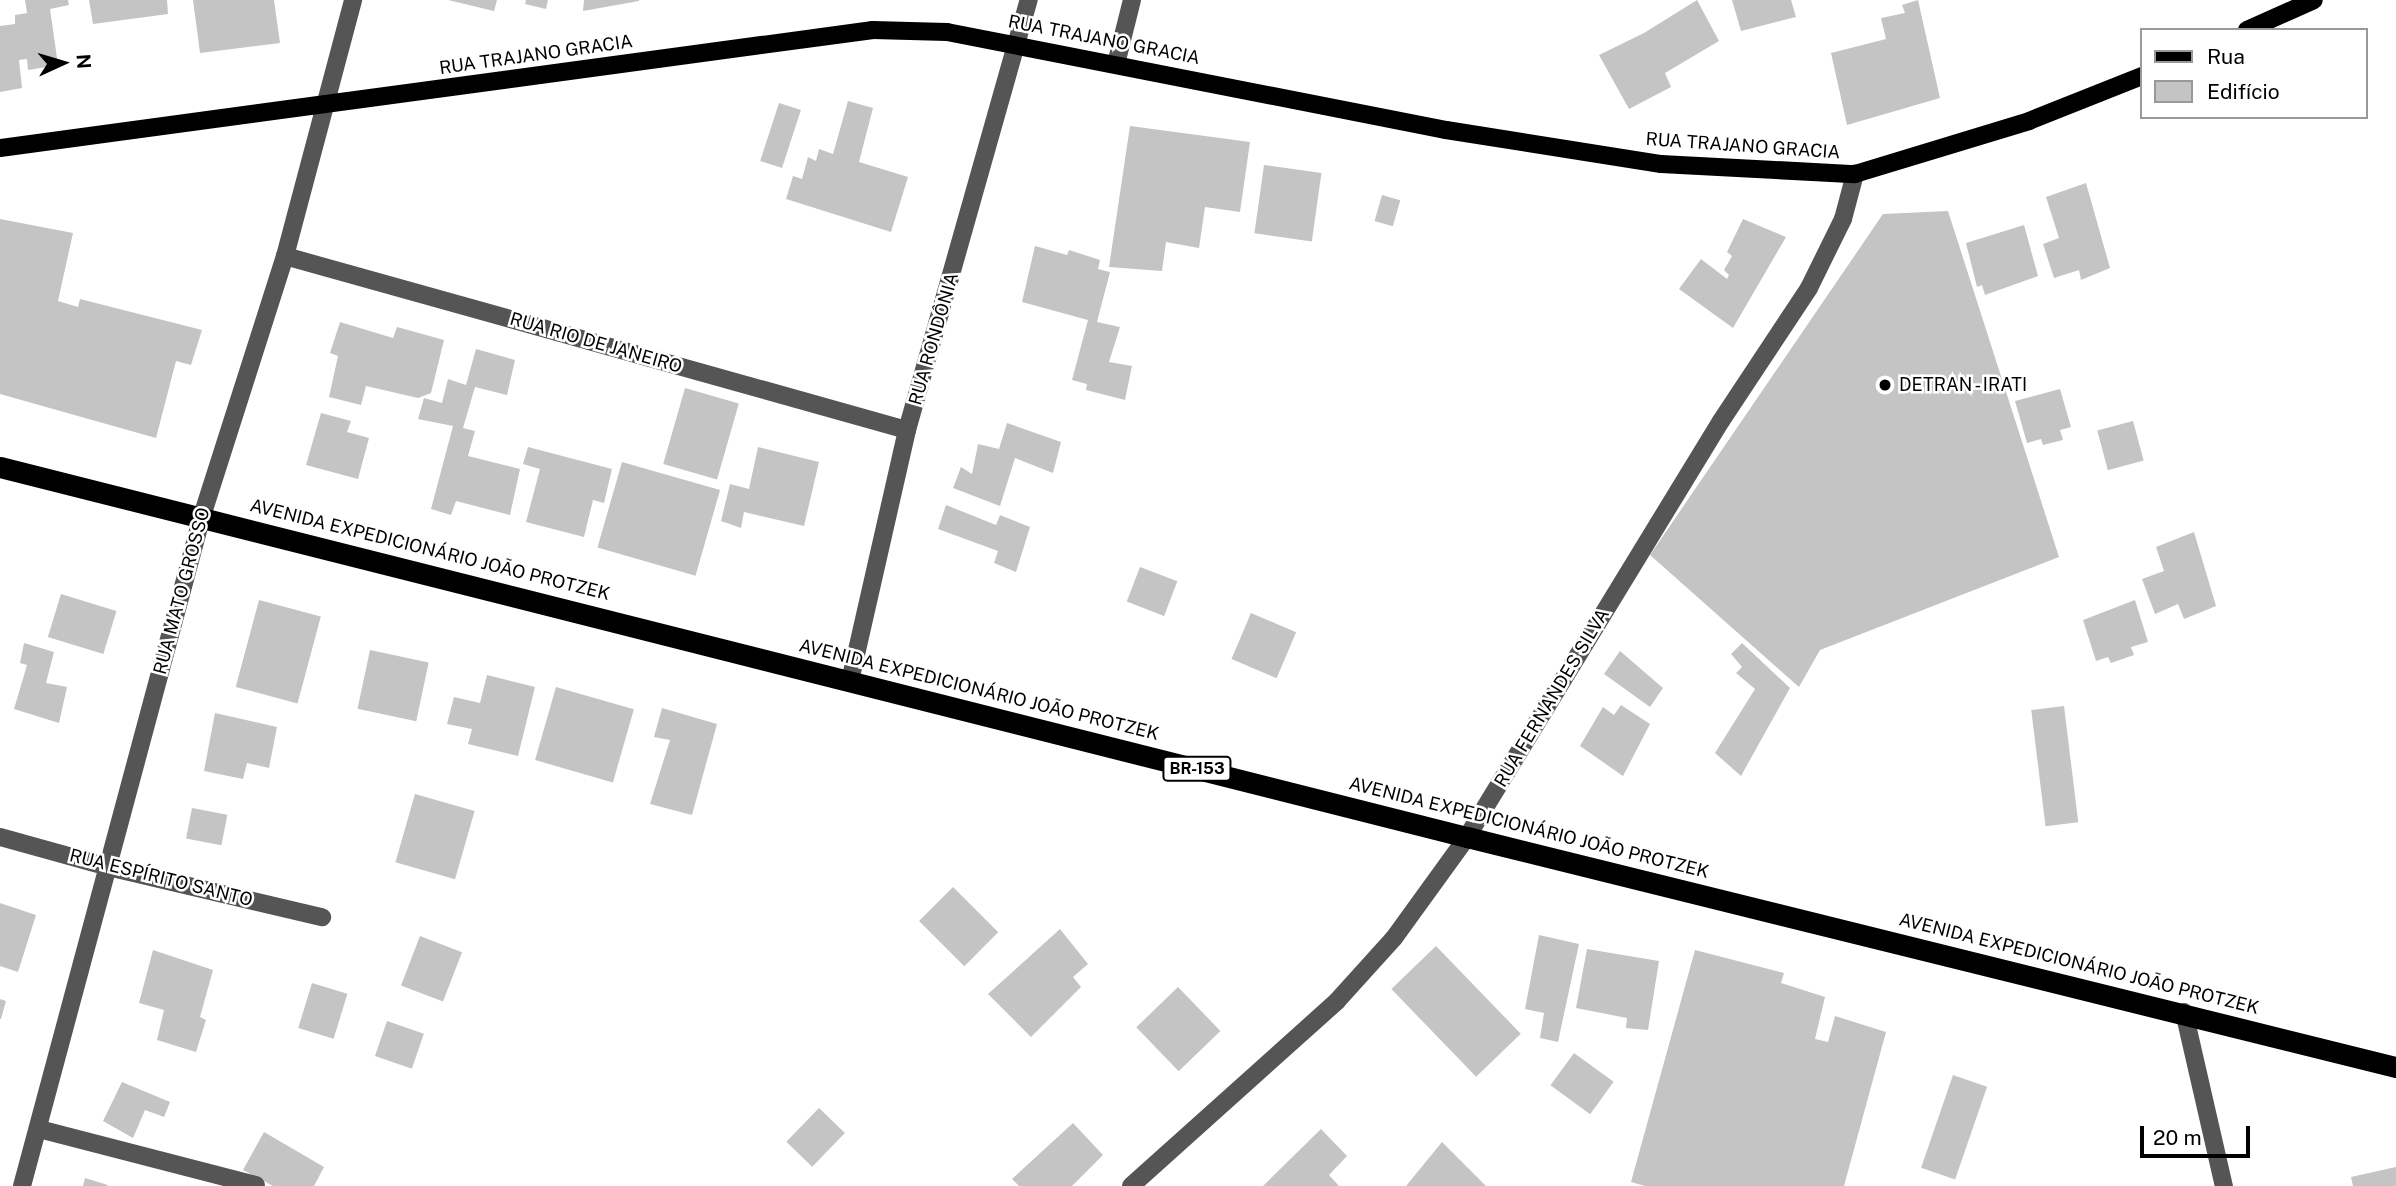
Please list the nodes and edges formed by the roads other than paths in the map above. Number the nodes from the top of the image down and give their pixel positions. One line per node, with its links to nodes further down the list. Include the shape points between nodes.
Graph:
1 (353, 0): 9 (street, RUA MATO GROSSO)
2 (1029, 0): 6 (street, RUA RONDÔNIA)
3 (1132, 0): 7 (street)
4 (2314, 0): 5 (main road)
5 (2251, 28)
6 (1018, 44): 7 (main road, RUA TRAJANO GRACIA); 9 (main road, RUA TRAJANO GRACIA, via 947,32 873,30); 13 (street, RUA RONDÔNIA)
7 (1116, 64): 11 (main road, RUA TRAJANO GRACIA, via 1446,130 1661,164)
8 (2140, 77): 11 (main road, RUA TRAJANO GRACIA, via 2029,121)
9 (327, 104): 10 (main road, RUA TRAJANO GRACIA); 12 (street, RUA MATO GROSSO)
10 (0, 148)
11 (1855, 174): 18 (street, RUA FERNANDES SILVA, via 1843,219 1809,288 1721,421)
12 (285, 256): 13 (street, RUA RIO DE JANEIRO); 15 (street, RUA MATO GROSSO)
13 (907, 430): 16 (street, RUA RONDÔNIA)
14 (0, 467): 15 (highway, AVENIDA EXPEDICIONÁRIO JOÃO PROTZEK / BR-153)
15 (202, 516): 16 (highway, AVENIDA EXPEDICIONÁRIO JOÃO PROTZEK / BR-153); 19 (street, RUA MATO GROSSO)
16 (850, 681): 18 (highway, AVENIDA EXPEDICIONÁRIO JOÃO PROTZEK / BR-153)
17 (0, 837): 19 (street, RUA ESPÍRITO SANTO)
18 (1467, 837): 21 (highway, AVENIDA EXPEDICIONÁRIO JOÃO PROTZEK / BR-153); 26 (street, RUA FERNANDES SILVA, via 1394,938 1337,1001)
19 (108, 867): 20 (street, RUA ESPÍRITO SANTO); 23 (street, RUA MATO GROSSO)
20 (323, 917)
21 (2184, 1013): 22 (highway, AVENIDA EXPEDICIONÁRIO JOÃO PROTZEK / BR-153); 27 (street)
22 (2396, 1066)
23 (40, 1129): 24 (street); 25 (street, RUA MATO GROSSO)
24 (256, 1185)
25 (22, 1186)
26 (1131, 1186)
27 (2224, 1186)

